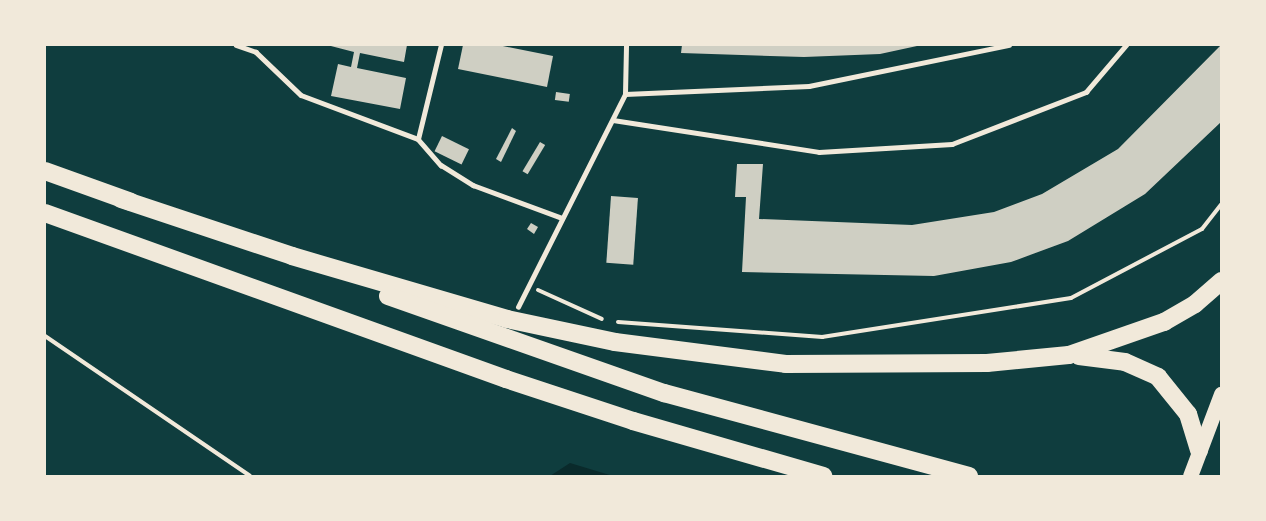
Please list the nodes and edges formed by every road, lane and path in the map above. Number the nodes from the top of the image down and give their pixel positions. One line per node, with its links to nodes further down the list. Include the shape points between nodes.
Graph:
1 (236, 45): 8 (lane, via 256,52 301,96)
2 (441, 45): 8 (lane)
3 (626, 45): 6 (lane)
4 (1009, 45): 6 (lane, via 809,86)
5 (1126, 45): 7 (lane, via 1086,92 952,144 819,152)
6 (625, 94): 7 (lane)
7 (613, 120): 13 (lane)
8 (418, 139): 13 (lane, via 441,165 473,184)
9 (45, 171): 10 (highway)
10 (121, 199): 18 (highway, via 292,256 507,320 604,340 729,358 840,365 987,363); 23 (highway, via 597,372 762,423)
11 (1221, 205): 15 (path, via 1202,229 1071,298 822,337 606,321)
12 (45, 213): 22 (highway, via 517,382)
13 (562, 218): 15 (lane)
14 (1221, 281): 18 (highway, via 1195,304 1164,322)
15 (529, 286): 16 (lane)
16 (518, 308)
17 (45, 336): 21 (path)
18 (1069, 355): 20 (highway, via 1125,362 1158,377 1188,414)
19 (1221, 394): 20 (main road)
20 (1199, 450): 24 (main road)
21 (250, 476)
22 (823, 476)
23 (969, 476)
24 (1190, 476)

